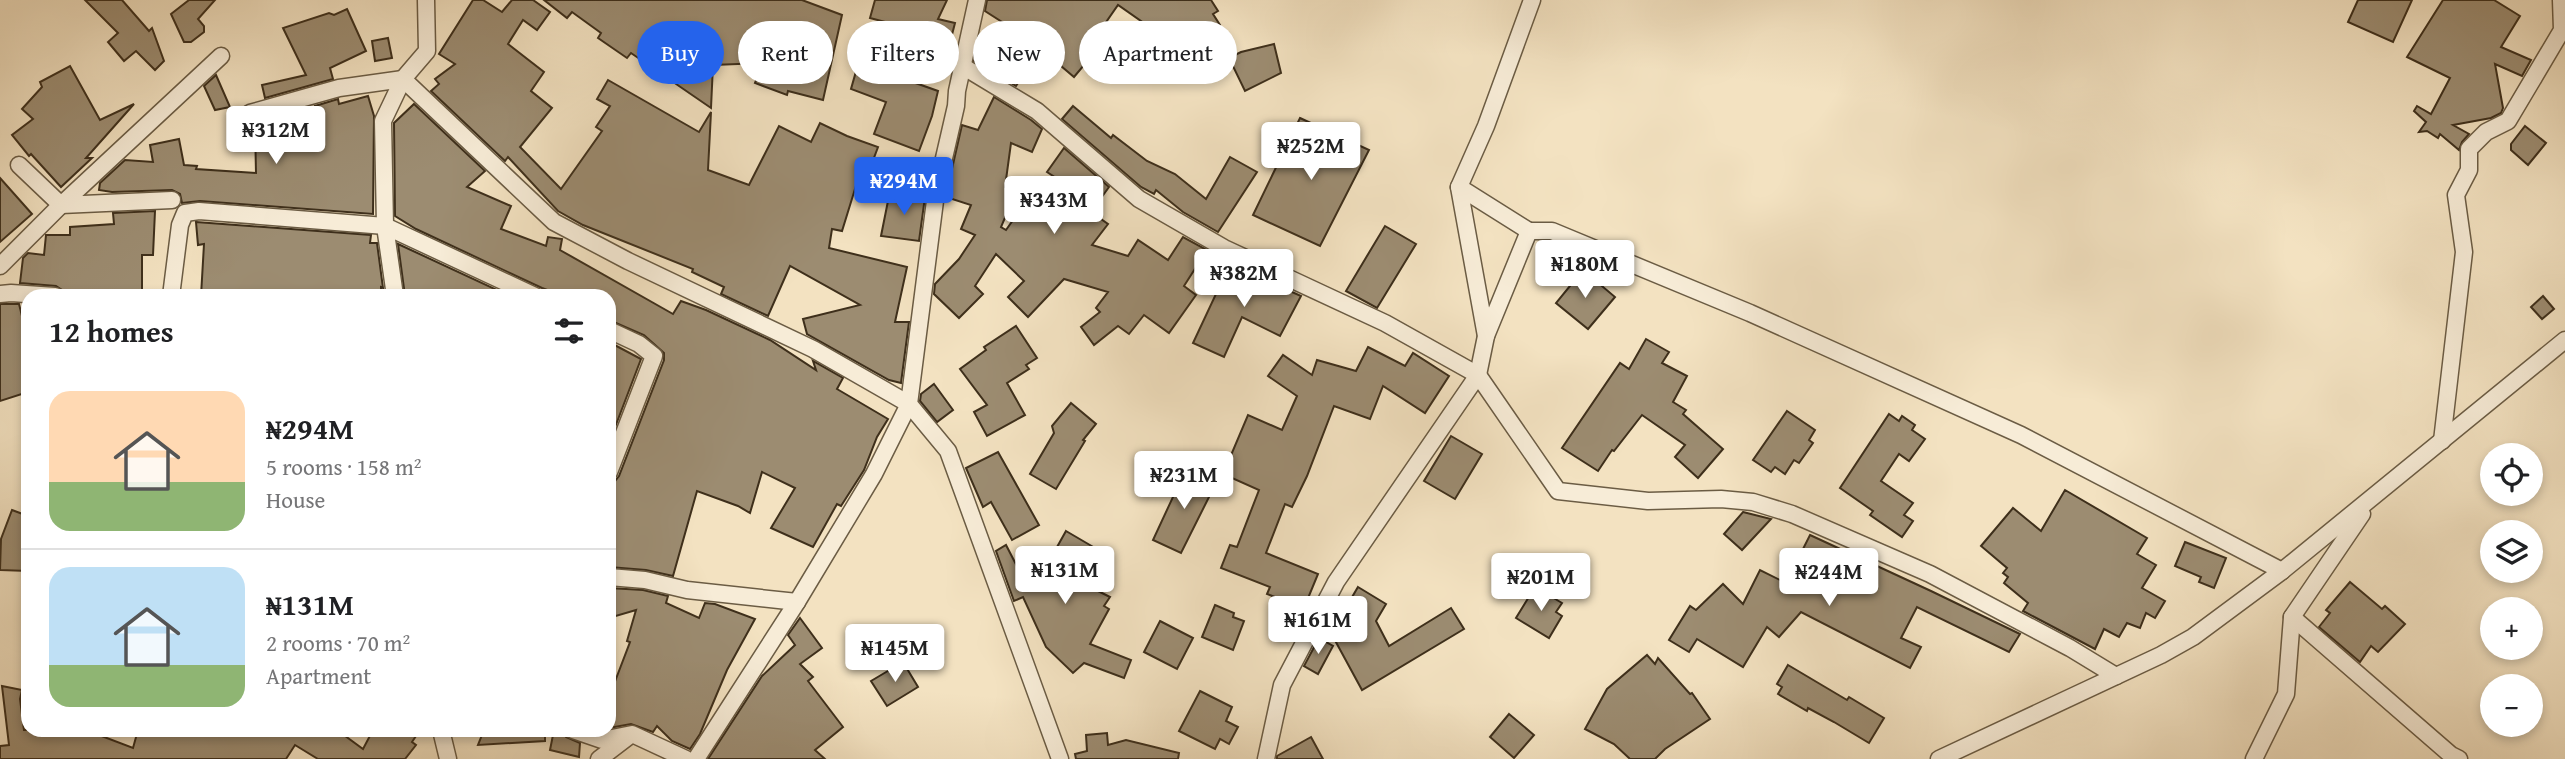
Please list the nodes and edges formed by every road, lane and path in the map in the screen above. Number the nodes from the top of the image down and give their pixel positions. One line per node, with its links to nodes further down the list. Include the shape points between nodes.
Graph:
1 (426, 0): 7 (street, via 427,51)
2 (976, 0): 6 (street)
3 (1532, 0): 10 (street)
4 (2561, 0): 26 (street, via 2561,30 2508,121 2486,132 2469,149 2469,170 2456,195 2464,252)
5 (221, 56): 12 (street)
6 (964, 67): 24 (street, via 1037,110 1139,199 1224,248 1385,323); 25 (street, via 936,193)
7 (403, 79): 8 (street, via 366,83); 13 (street, via 383,121); 25 (street, via 554,222 813,349)
8 (250, 113)
9 (19, 166): 12 (street)
10 (1459, 187): 14 (street); 22 (street)
11 (172, 200): 12 (street)
12 (61, 205): 15 (street)
13 (385, 226): 16 (street, via 185,213); 17 (street); 18 (street)
14 (1529, 231): 22 (street); 29 (street, via 1552,231 1738,308 2021,435)
15 (0, 266)
16 (172, 289)
17 (394, 289)
18 (520, 289)
19 (0, 294): 20 (street)
20 (21, 294)
21 (616, 333): 27 (street, via 654,356)
22 (1486, 336): 24 (street)
23 (2565, 340): 26 (street)
24 (1478, 375): 33 (street, via 1558,491 1648,501 1753,502 1792,514 1930,574); 42 (street, via 1336,582 1282,685)
25 (909, 404): 31 (street, via 874,474); 41 (street, via 948,452)
26 (2442, 441): 28 (street)
27 (616, 454)
28 (2373, 497): 29 (street); 32 (street)
29 (2281, 571): 33 (street, via 2193,637)
30 (616, 578): 31 (street)
31 (797, 602): 40 (street)
32 (2292, 617): 44 (street, via 2286,694); 45 (street)
33 (2116, 676): 43 (street)
34 (632, 734): 36 (street, via 602,740); 38 (street); 39 (street)
35 (443, 737): 37 (street)
36 (593, 737)
37 (448, 759)
38 (599, 759)
39 (686, 759)
40 (696, 759)
41 (1060, 759)
42 (1266, 759)
43 (1939, 759)
44 (2254, 759)
45 (2459, 759)

